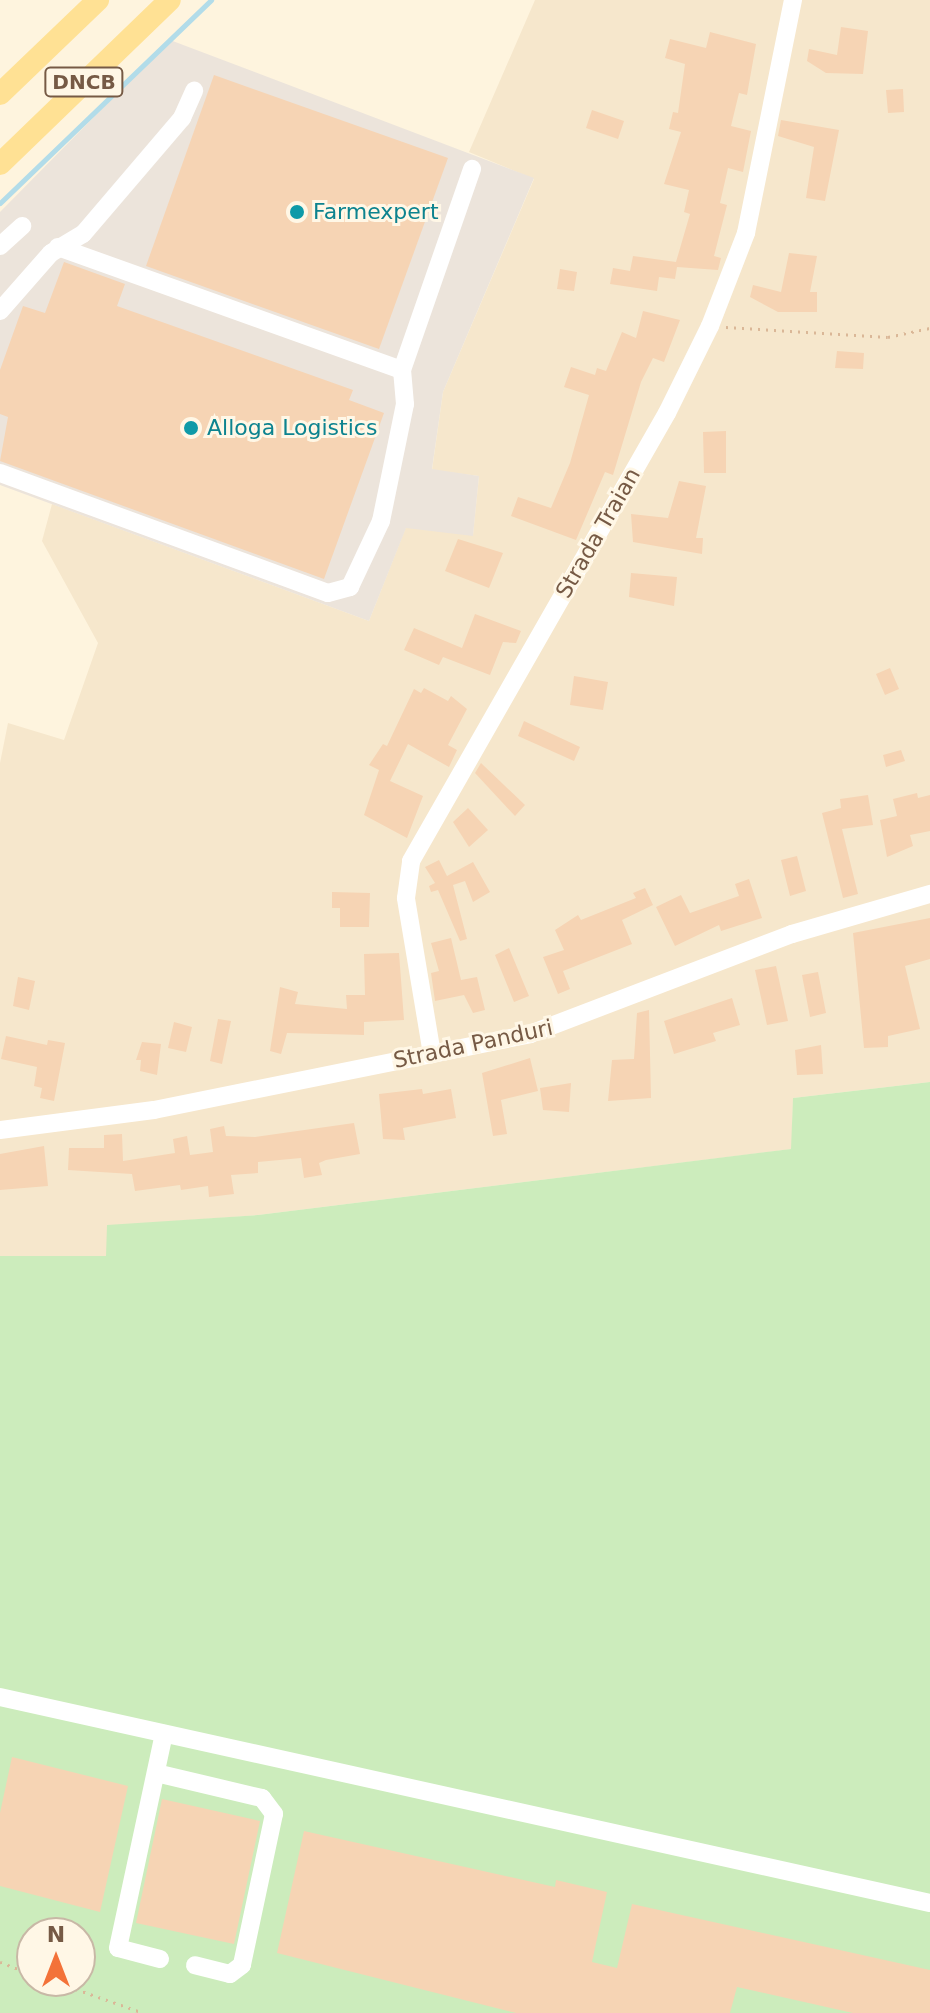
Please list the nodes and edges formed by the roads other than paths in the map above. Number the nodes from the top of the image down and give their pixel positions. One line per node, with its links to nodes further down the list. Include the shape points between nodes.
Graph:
1 (98, 0): 5 (main road, DNCB)
2 (170, 0): 6 (main road, DNCB)
3 (793, 0): 15 (street, Strada Traian, via 746,233 710,326 667,413 411,861 406,898)
4 (194, 91): 10 (street, via 182,118 83,234)
5 (0, 94)
6 (0, 164)
7 (472, 169): 12 (street)
8 (22, 226): 9 (street)
9 (0, 246)
10 (58, 247): 11 (street); 12 (street)
11 (0, 311)
12 (402, 370): 13 (street, via 405,404 381,521 350,587 338,592)
13 (0, 473)
14 (930, 894): 15 (street, Strada Panduri, via 729,956 564,1024)
15 (432, 1054): 16 (street, Strada Panduri, via 154,1110)
16 (0, 1130)
17 (0, 1697): 18 (street)
18 (164, 1734): 19 (street); 20 (street)
19 (156, 1773): 21 (street, via 118,1948); 22 (street, via 262,1798 274,1814 242,1965 230,1974)
20 (930, 1903)
21 (160, 1959)
22 (195, 1965)

